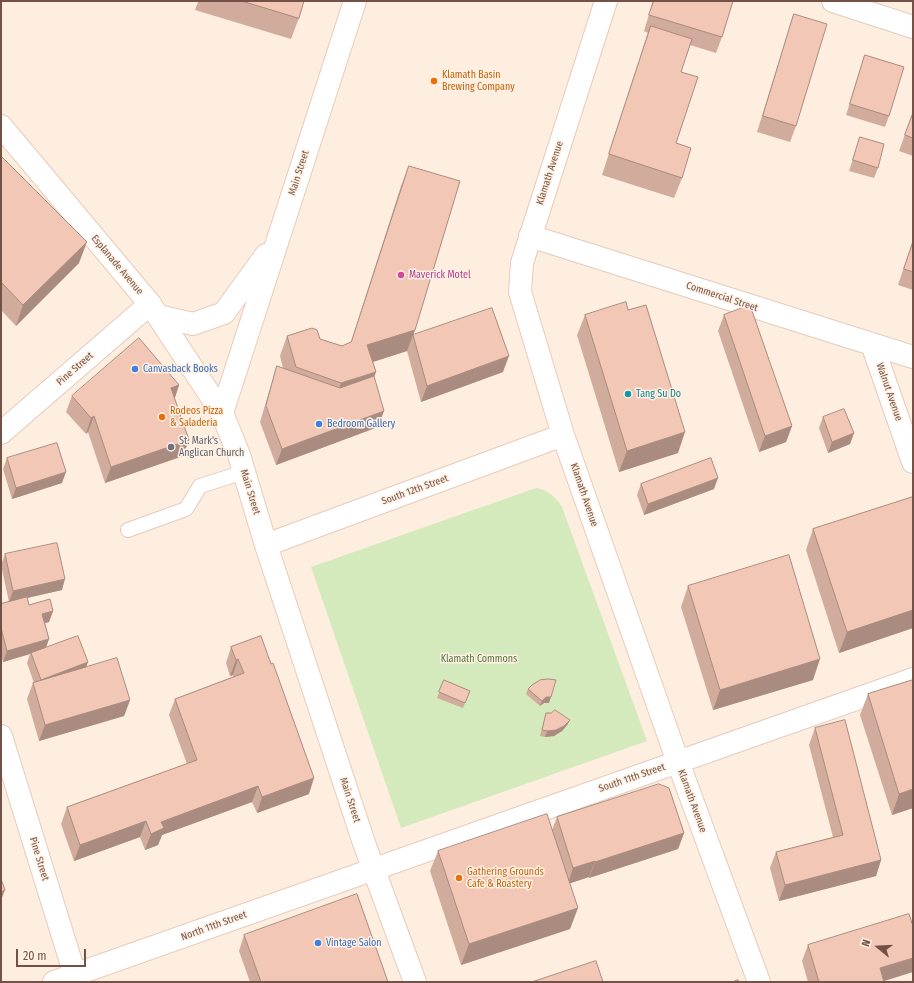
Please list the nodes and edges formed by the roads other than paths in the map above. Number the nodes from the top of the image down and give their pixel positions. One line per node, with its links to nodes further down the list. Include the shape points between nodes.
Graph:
1 (355, 1): 6 (street, Main Street)
2 (606, 1): 7 (street, Klamath Avenue)
3 (833, 1): 4 (street)
4 (913, 27)
5 (1, 126): 8 (street, Esplanade Avenue)
6 (279, 236): 8 (street, via 224,313 192,324); 11 (street, Main Street)
7 (530, 236): 9 (street, Commercial Street); 13 (street, Klamath Avenue, via 522,263 520,292)
8 (154, 310): 11 (street, Esplanade Avenue); 12 (street, Pine Street)
9 (872, 344): 10 (street, Commercial Street); 14 (street, Walnut Avenue)
10 (913, 357)
11 (222, 413): 15 (street, Main Street)
12 (1, 433)
13 (563, 435): 17 (street, South 12th Street); 20 (street, Klamath Avenue)
14 (913, 462)
15 (244, 472): 16 (lane, via 200,486 186,509); 17 (street, Main Street)
16 (128, 530)
17 (266, 545): 21 (street, Main Street)
18 (913, 679): 20 (street, South 11th Street)
19 (1, 736): 22 (street, Pine Street)
20 (678, 762): 21 (street, South 11th Street); 25 (street, Klamath Avenue)
21 (373, 870): 22 (street, North 11th Street); 24 (street, Main Street)
22 (76, 979): 23 (street, North 11th Street)
23 (54, 982)
24 (415, 982)
25 (759, 982)

